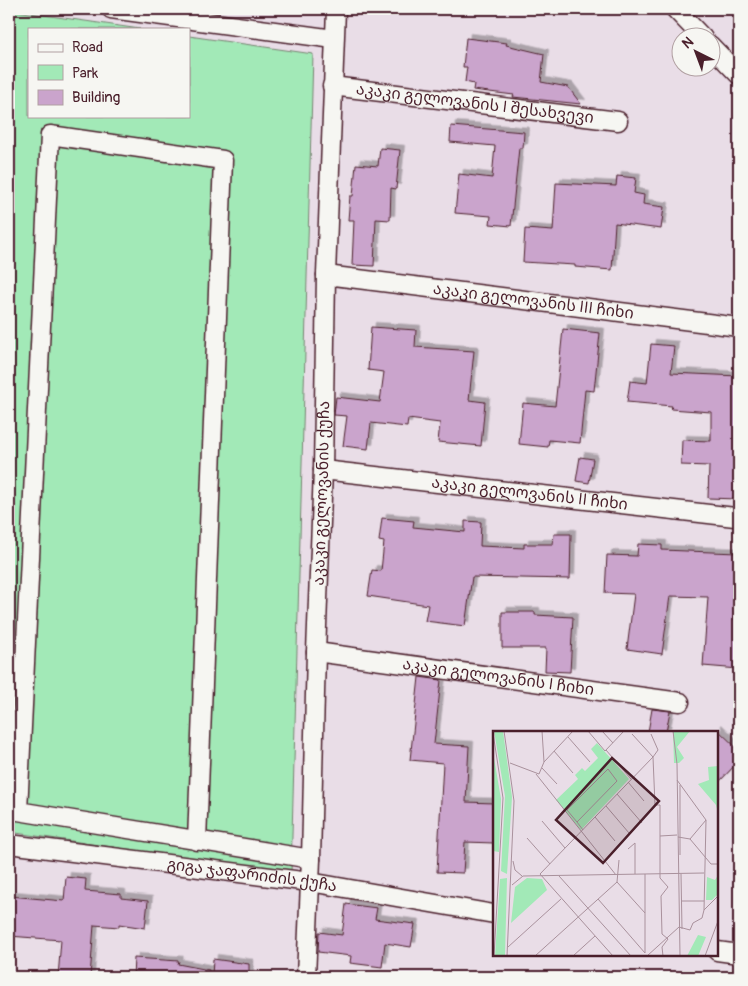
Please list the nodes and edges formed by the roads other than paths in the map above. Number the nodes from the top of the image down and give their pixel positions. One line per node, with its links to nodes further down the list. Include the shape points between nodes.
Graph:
1 (111, 9): 5 (street)
2 (336, 9): 5 (street, აკაკი გელოვანის ქუჩა)
3 (675, 9): 4 (street)
4 (693, 28)
5 (334, 39): 8 (street, აკაკი გელოვანის ქუჩა)
6 (720, 55): 7 (street)
7 (739, 75)
8 (332, 86): 9 (street, აკაკი გელოვანის I შესახვევი); 10 (street, აკაკი გელოვანის ქუჩა)
9 (618, 121)
10 (326, 275): 11 (street, აკაკი გელოვანის III ჩიხი); 12 (street, აკაკი გელოვანის ქუჩა)
11 (739, 327)
12 (324, 470): 13 (street, აკაკი გელოვანის II ჩიხი); 14 (street, აკაკი გელოვანის ქუჩა)
13 (735, 517)
14 (316, 652): 15 (street, აკაკი გელოვანის I ჩიხი); 18 (street, აკაკი გელოვანის ქუჩა)
15 (680, 702)
16 (197, 840): 16 (street, via 223,160 50,135 18,811); 18 (street)
17 (9, 844): 19 (street, გიგა ჯაფარიძის ქუჩა)
18 (311, 859): 19 (street, აკაკი გელოვანის ქუჩა)
19 (310, 882): 20 (street, გიგა ჯაფარიძის ქუჩა); 23 (street, აკაკი გელოვანის ქუჩა)
20 (493, 914)
21 (718, 951): 22 (street)
22 (739, 954)
23 (306, 977)

